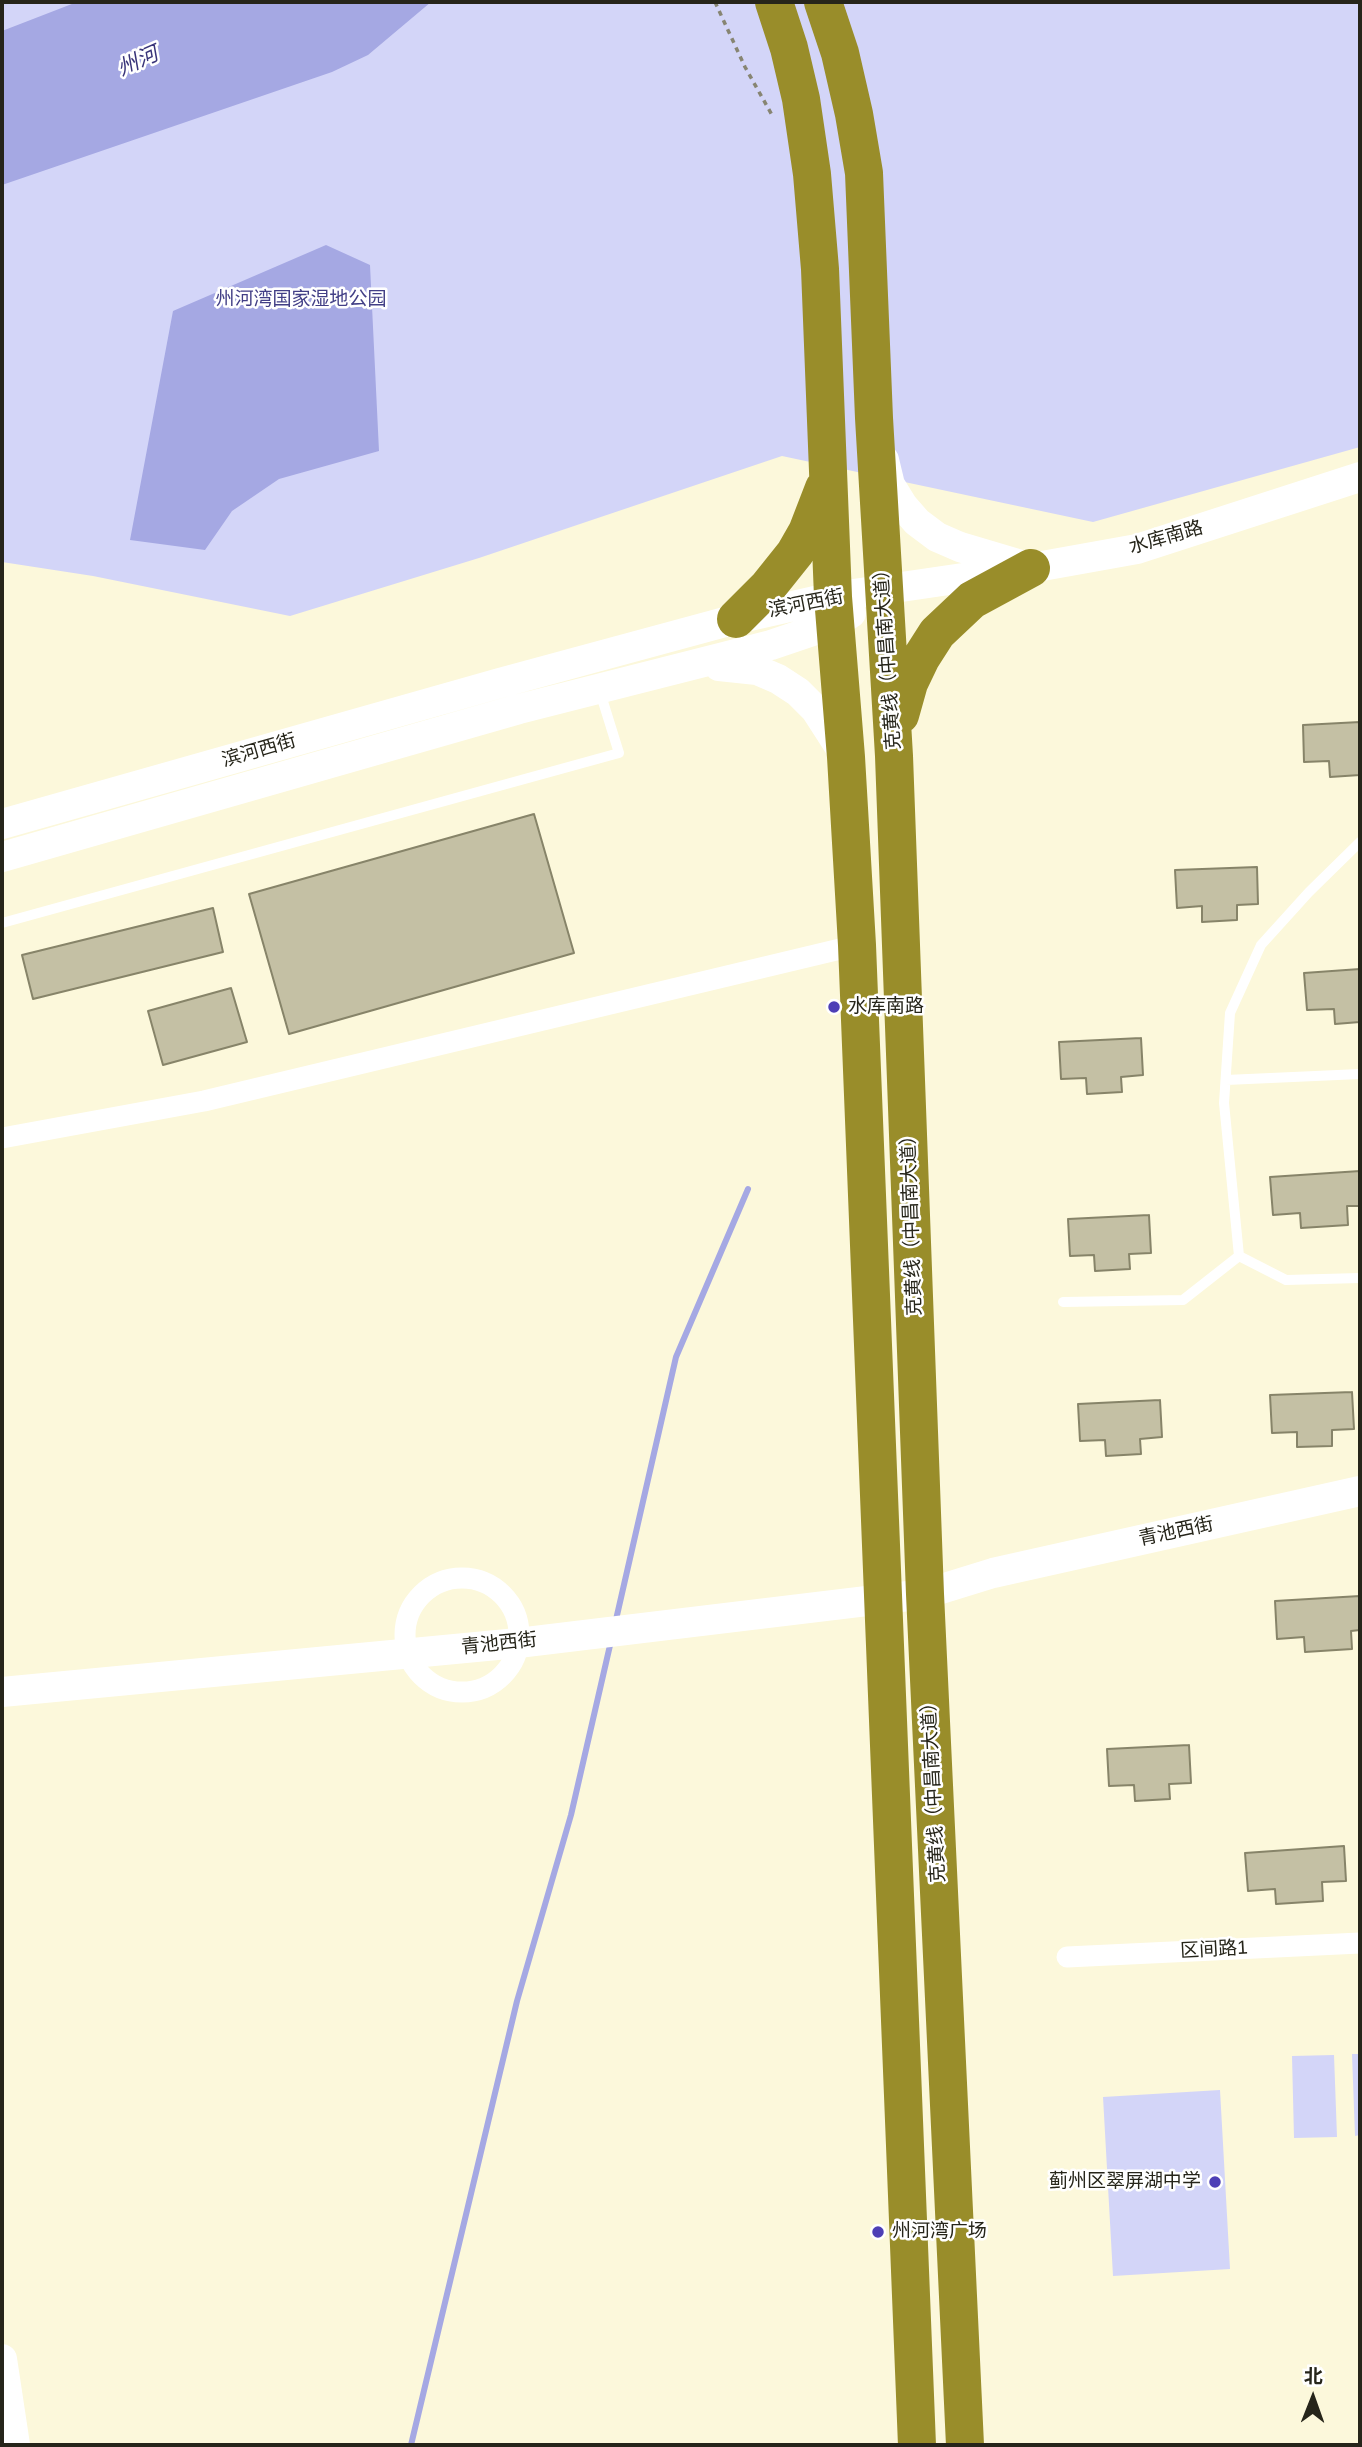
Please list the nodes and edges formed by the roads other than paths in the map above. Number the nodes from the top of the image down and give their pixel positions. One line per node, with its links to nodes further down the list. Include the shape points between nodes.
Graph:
1 (774, 2): 4 (highway, via 802,99 812,174)
2 (823, 2): 3 (highway, 克黄线（中昌南大道）, via 840,53 864,173)
3 (874, 418): 6 (main road, via 890,485 917,522 960,547); 7 (highway, 克黄线（中昌南大道）)
4 (829, 476): 8 (highway); 9 (highway, via 795,553)
5 (1360, 477): 6 (main road, 水库南路, via 1137,549)
6 (1031, 568): 7 (main road, 水库南路); 12 (highway, via 972,600 937,633 909,683)
7 (883, 591): 8 (main road, 滨河西街); 12 (highway, 克黄线（中昌南大道）)
8 (835, 610): 9 (main road, 滨河西街); 10 (main road, 滨河西街, via 771,645); 13 (highway)
9 (736, 619): 14 (main road, 滨河西街)
10 (687, 666): 11 (main road, 滨河西街); 13 (main road, via 734,666 778,679 816,710)
11 (599, 688): 16 (main road, 滨河西街); 17 (lane, via 619,752)
12 (894, 756): 26 (highway, 克黄线（中昌南大道）)
13 (846, 757): 18 (highway)
14 (2, 824)
15 (1360, 842): 20 (lane, via 1261,944 1230,1013)
16 (2, 857)
17 (2, 923)
18 (857, 945): 21 (street, via 204,1101); 27 (highway)
19 (1360, 1074): 20 (lane)
20 (1226, 1080): 22 (lane, via 1224,1103)
21 (2, 1138)
22 (1239, 1256): 23 (lane, via 1286,1280); 24 (lane, via 1183,1300)
23 (1360, 1278)
24 (1063, 1302)
25 (1360, 1491): 26 (main road, 青池西街)
26 (925, 1586): 27 (main road, 青池西街); 37 (highway, 克黄线（中昌南大道）)
27 (882, 1591): 28 (main road, 青池西街); 36 (highway)
28 (518, 1634): 29 (main road, 青池西街); 29 (street, via 510,1667 496,1681 460,1692 441,1689 425,1678 412,1664); 29 (street, via 515,1612 505,1597 490,1585 454,1578 436,1584 410,1610)
29 (407, 1645): 30 (main road, 青池西街); 31 (main road, 青池西街)
30 (2, 1676)
31 (2, 1692)
32 (1360, 1942): 33 (street, 区间路1)
33 (1067, 1956)
34 (2, 2359): 35 (main road)
35 (15, 2445)
36 (917, 2445)
37 (965, 2445)

